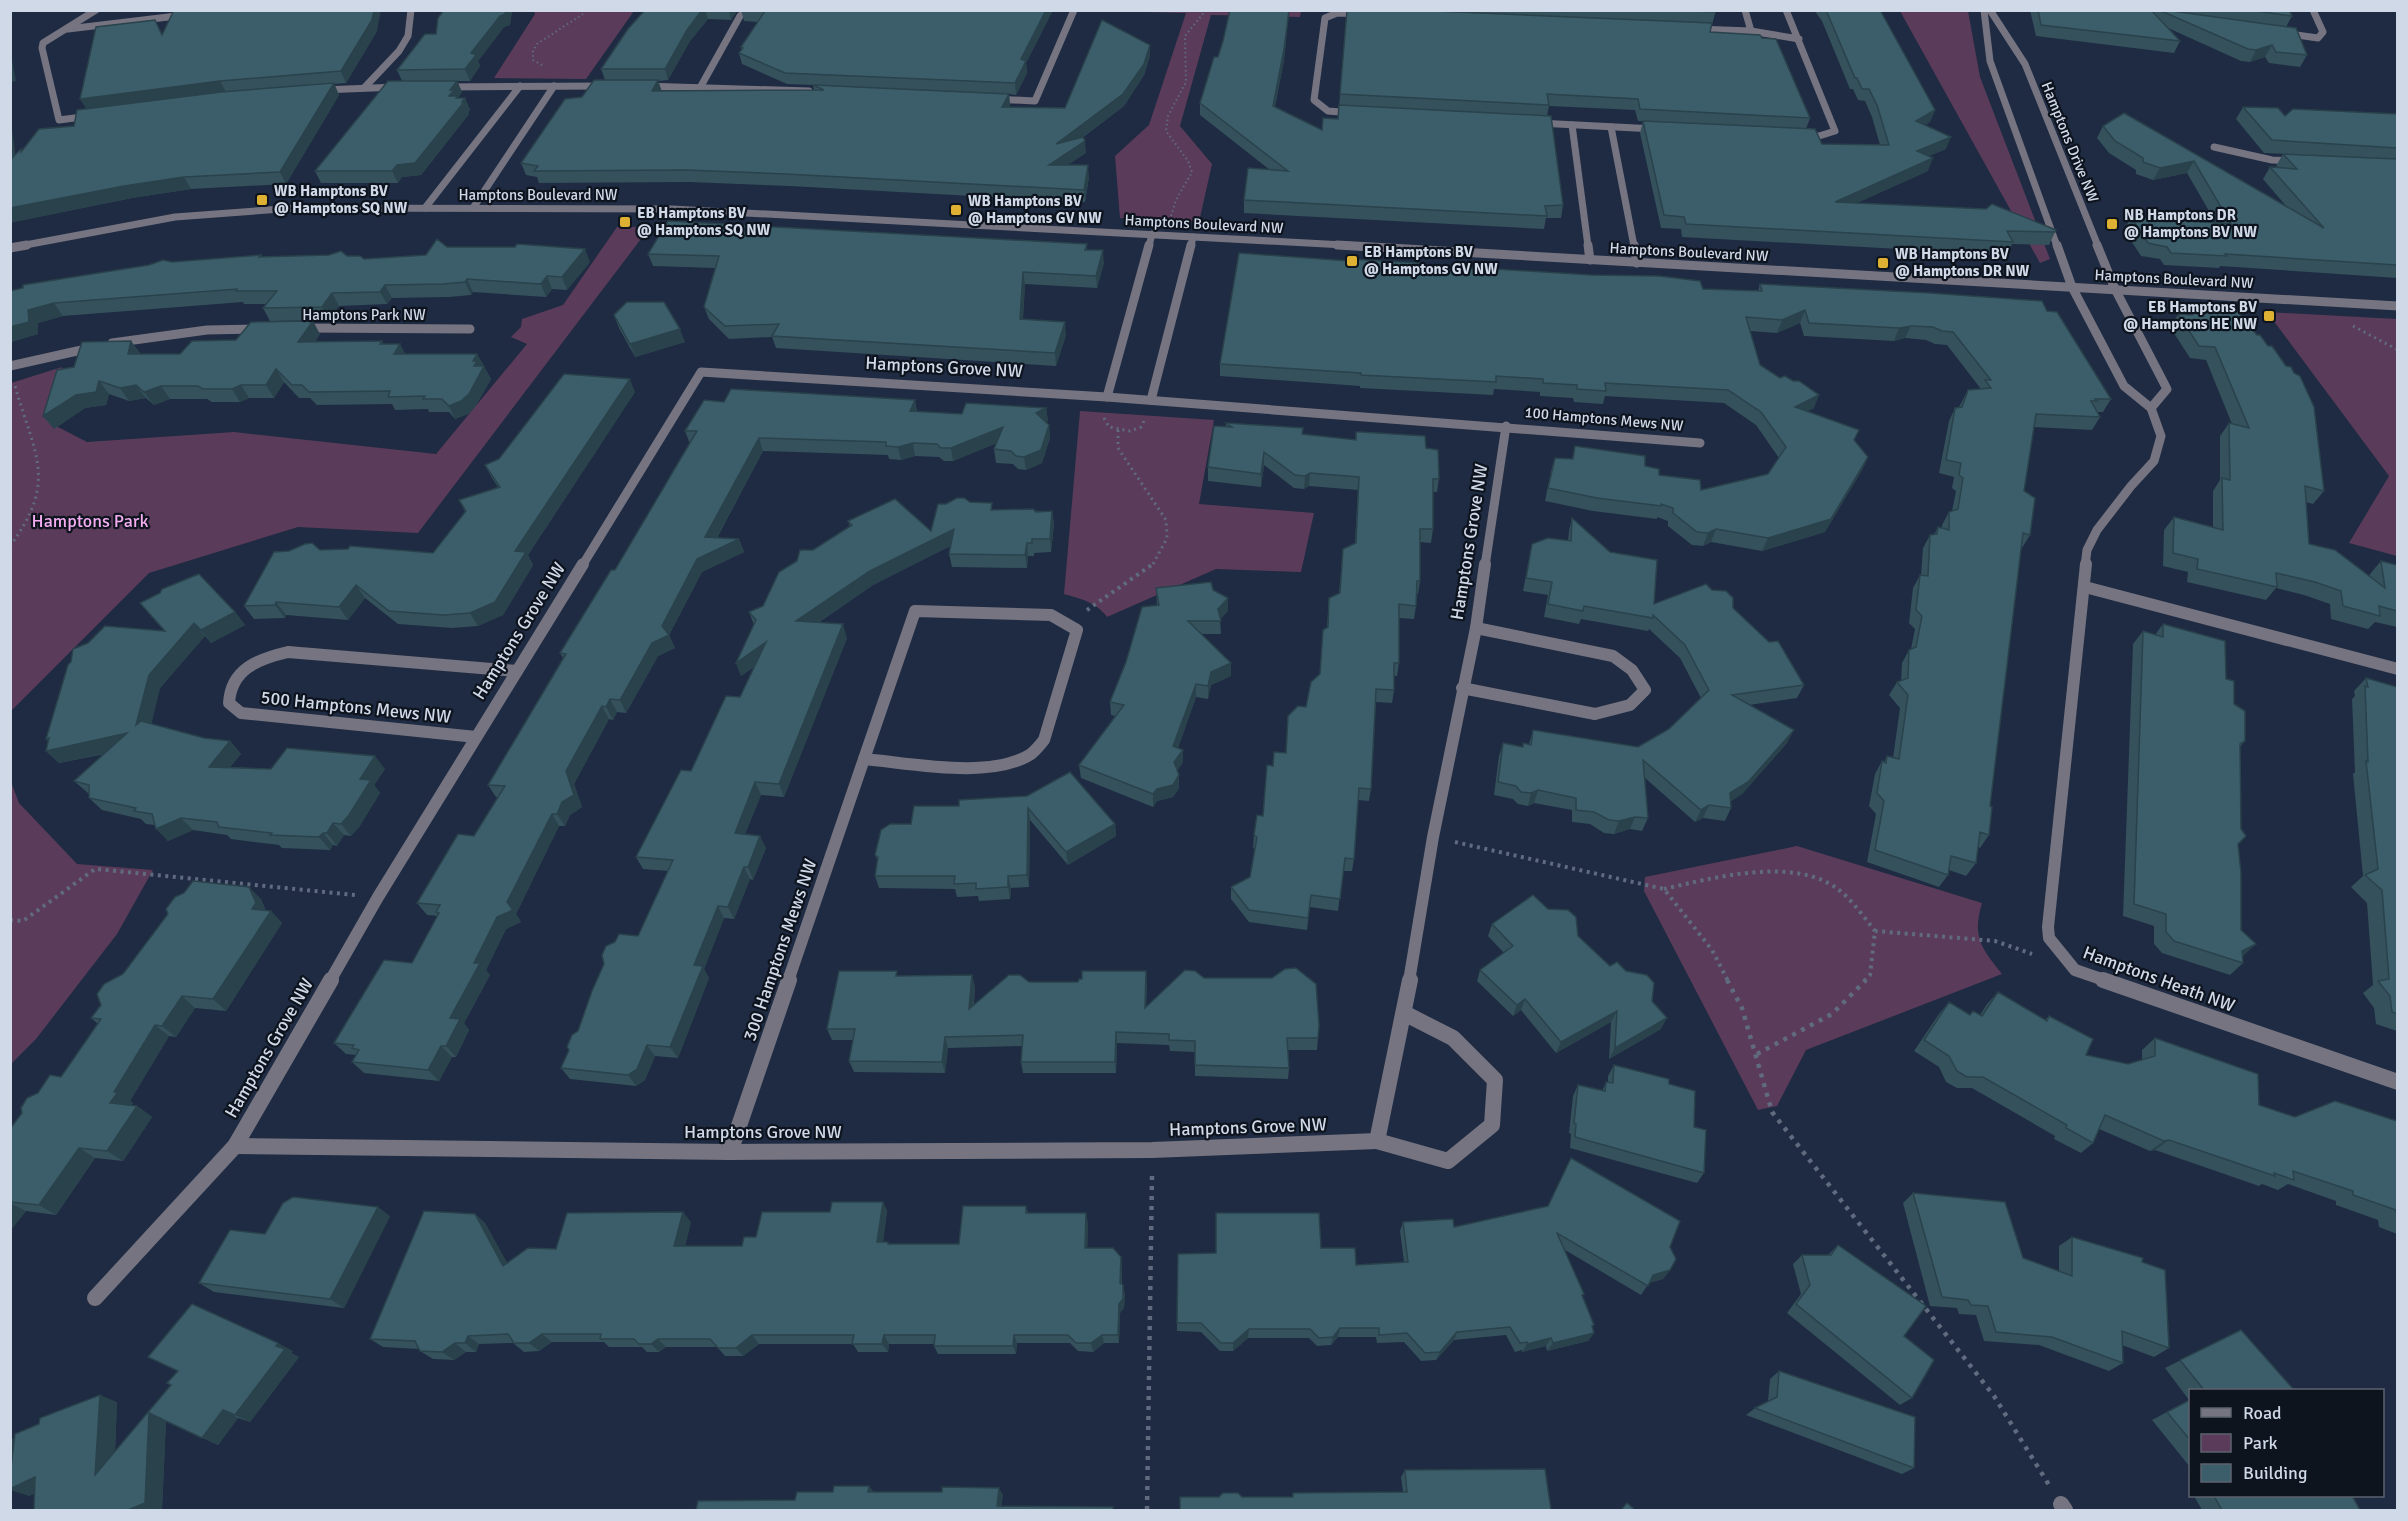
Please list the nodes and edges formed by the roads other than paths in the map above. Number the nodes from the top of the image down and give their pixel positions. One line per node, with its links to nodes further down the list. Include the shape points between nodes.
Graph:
1 (96, 10): 15 (street)
2 (160, 10): 13 (street)
3 (411, 10): 24 (street, via 408,36)
4 (747, 10): 23 (street)
5 (1074, 10): 29 (street, via 1035,101)
6 (1745, 10): 16 (street)
7 (1786, 10): 18 (street)
8 (1984, 10): 46 (street, via 1990,62)
9 (1990, 10): 47 (street, Hamptons Drive NW, via 2025,64)
10 (2313, 10): 17 (street, via 2323,32 2318,38)
11 (1373, 14): 30 (street, via 1337,13 1325,18 1314,99 1328,111)
12 (189, 15): 13 (street)
13 (157, 18): 15 (street)
14 (1692, 28): 16 (street)
15 (61, 30): 31 (street, via 42,48 59,120)
16 (1751, 31): 18 (street)
17 (2271, 32)
18 (1799, 39): 36 (street, via 1835,131 1819,136)
19 (520, 86): 20 (street); 26 (street); 39 (street)
20 (554, 86): 21 (street); 40 (street)
21 (612, 86)
22 (634, 86): 23 (street)
23 (700, 86): 28 (street)
24 (365, 87): 25 (street); 27 (street)
25 (409, 87)
26 (431, 87)
27 (309, 91)
28 (820, 91)
29 (987, 99)
30 (1363, 113)
31 (104, 114)
32 (1526, 122): 33 (street)
33 (1572, 124): 34 (street); 44 (street)
34 (1611, 127): 35 (street); 45 (street)
35 (1669, 129)
36 (1796, 135)
37 (2214, 147): 38 (street, via 2272,160)
38 (2307, 162)
39 (425, 208): 40 (street, Hamptons Boulevard NW); 43 (street, Hamptons Boulevard NW, via 295,208 175,217)
40 (473, 208): 41 (street, Hamptons Boulevard NW, via 672,209)
41 (1152, 234): 42 (street, Hamptons Boulevard NW); 53 (street)
42 (1193, 237): 44 (street, Hamptons Boulevard NW); 54 (street)
43 (10, 248)
44 (1590, 260): 45 (street, Hamptons Boulevard NW)
45 (1637, 263): 46 (street, Hamptons Boulevard NW)
46 (2072, 287): 47 (street, Hamptons Boulevard NW); 55 (street, via 2124,386)
47 (2115, 289): 48 (street, Hamptons Boulevard NW); 55 (street, via 2167,389)
48 (2397, 306)
49 (277, 328): 52 (street, Hamptons Park NW, via 196,331 112,343)
50 (289, 328): 51 (street, Hamptons Park NW)
51 (470, 329)
52 (10, 366)
53 (1107, 397): 54 (street, Hamptons Grove NW); 61 (street, Hamptons Grove NW, via 701,372)
54 (1151, 400): 56 (street, Hamptons Grove NW)
55 (2151, 408): 58 (street, Hamptons Heath NW, via 2161,436 2154,461 2097,530 2087,550)
56 (1506, 426): 57 (street, 100 Hamptons Mews NW); 59 (street, Hamptons Grove NW)
57 (1700, 443)
58 (2085, 587): 60 (street); 66 (street, Hamptons Heath NW, via 2049,938 2075,970)
59 (1476, 628): 62 (street, Hamptons Grove NW); 62 (street, via 1613,656 1628,665 1645,690 1639,700 1617,711 1595,714)
60 (2397, 669)
61 (516, 671): 63 (street, Hamptons Grove NW); 63 (street, 500 Hamptons Mews NW, via 288,652 251,664 234,678 228,690 229,703 241,713)
62 (1462, 688): 65 (street, Hamptons Grove NW)
63 (476, 737): 68 (street, Hamptons Grove NW, via 378,897)
64 (864, 759): 64 (street, 300 Hamptons Mews NW, via 988,767 1015,762 1032,753 1044,740 1077,630 1051,615 915,611); 69 (street, 300 Hamptons Mews NW)
65 (1404, 1013): 67 (street, Hamptons Grove NW); 67 (street, Hamptons Grove NW, via 1453,1038 1495,1080 1492,1125 1448,1161)
66 (2397, 1082)
67 (1377, 1141): 69 (street, Hamptons Grove NW, via 1152,1150)
68 (235, 1146): 69 (street, Hamptons Grove NW); 70 (street)
69 (730, 1152)
70 (95, 1298)

